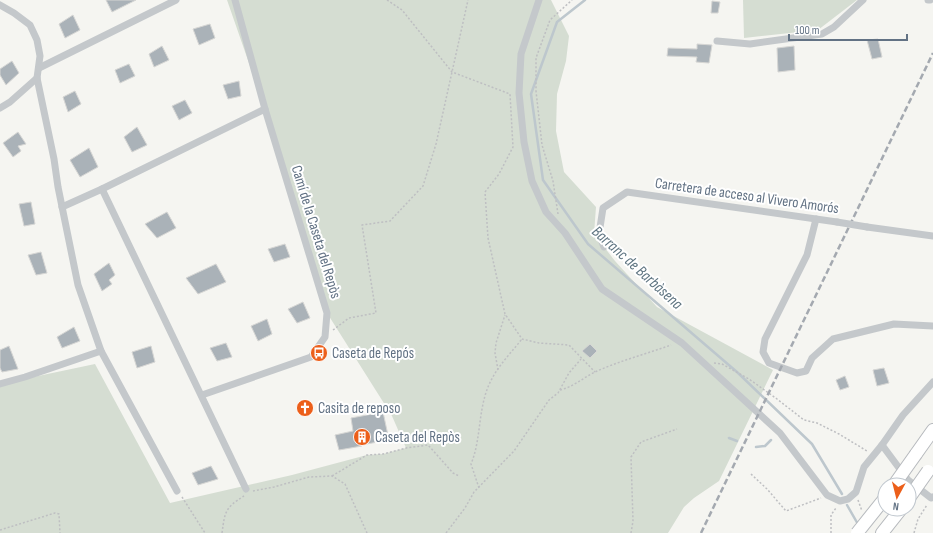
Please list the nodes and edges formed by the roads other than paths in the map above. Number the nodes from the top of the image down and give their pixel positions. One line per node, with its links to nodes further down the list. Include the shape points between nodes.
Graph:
1 (176, 0): 7 (street)
2 (235, 0): 10 (street, Camí de la Caseta del Repòs)
3 (539, 0): 22 (street, via 521,54 519,93 523,134 532,181 546,212 561,228 602,289 681,341 780,433 826,496 840,501 856,492 864,467)
4 (863, 0): 6 (street, via 834,27 822,34 750,44)
5 (0, 5): 7 (street, via 30,25 37,40 40,56)
6 (717, 41)
7 (38, 68): 8 (street)
8 (37, 78): 9 (street); 12 (street)
9 (0, 108)
10 (266, 109): 11 (street); 20 (street, Camí de la Caseta del Repòs, via 327,313 325,337 311,357)
11 (102, 189): 12 (street); 20 (street)
12 (62, 207): 17 (street, via 78,285)
13 (816, 219): 14 (street, Carretera de acceso al Vivero Amorós, bridge); 15 (street, Carretera de acceso al Vivero Amorós, via 626,192 602,208 599,234); 16 (street, via 808,255 765,339 763,352 769,363 798,373 806,370 812,358 833,340 894,324)
14 (933, 236)
15 (604, 247)
16 (933, 326)
17 (100, 351): 19 (street); 27 (street)
18 (933, 382): 22 (street, via 903,415)
19 (0, 384)
20 (202, 395): 26 (street)
21 (933, 430): 24 (highway, bridge)
22 (882, 445): 28 (street, via 908,480)
23 (930, 468): 25 (highway, bridge)
24 (900, 477)
25 (917, 487)
26 (248, 490)
27 (177, 491)
28 (932, 498)
29 (877, 508): 31 (highway, bridge)
30 (895, 517): 32 (highway)
31 (857, 533)
32 (882, 533)

